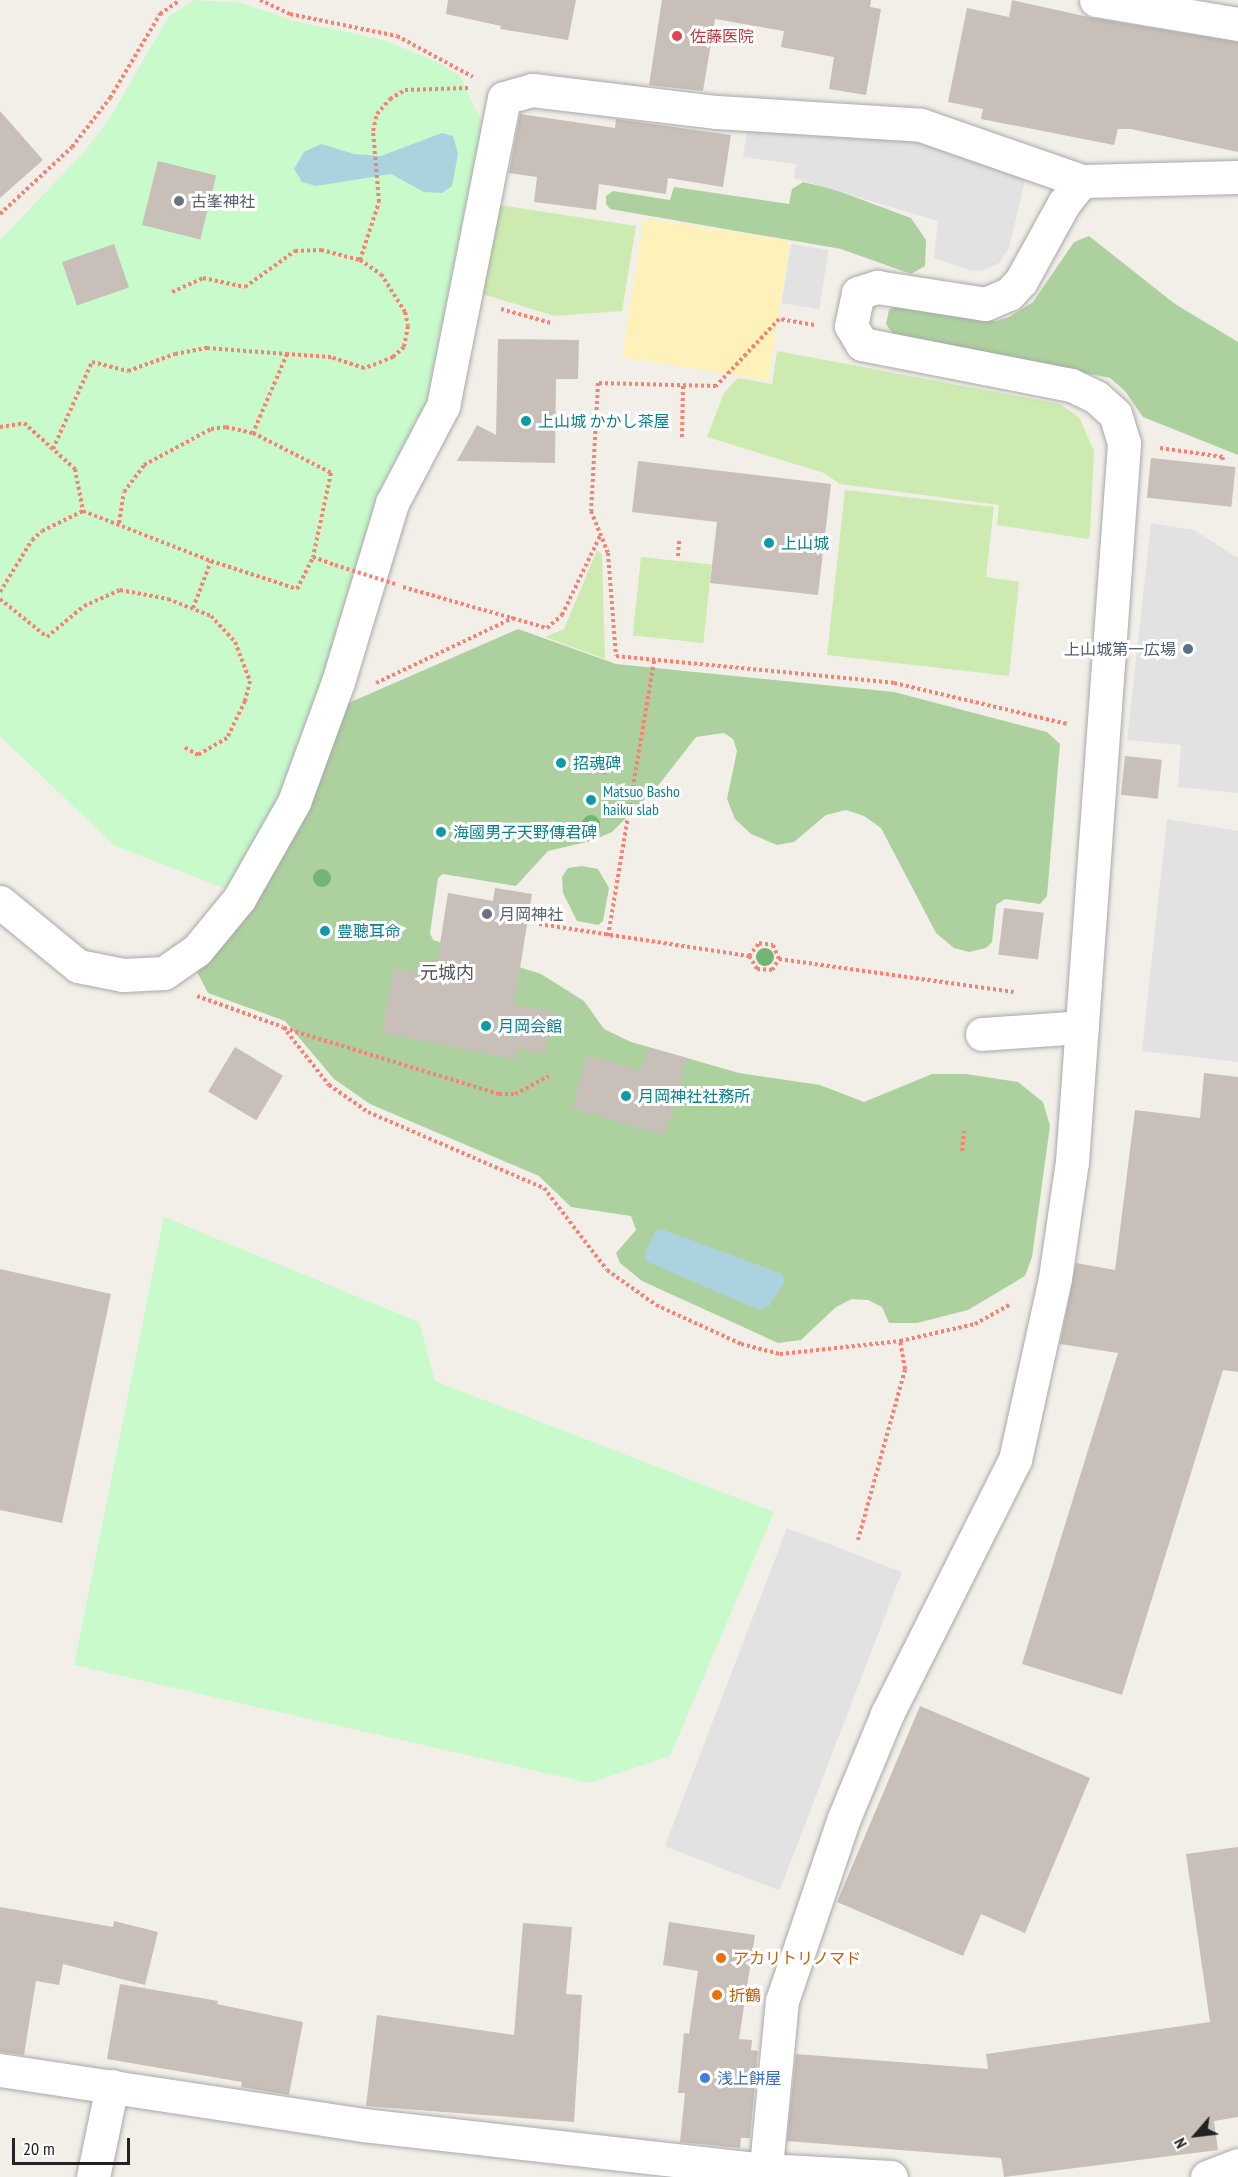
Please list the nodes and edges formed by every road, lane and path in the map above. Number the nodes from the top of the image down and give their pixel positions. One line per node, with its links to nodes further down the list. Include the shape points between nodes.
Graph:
1 (180, 0): 8 (path, via 160,14 110,98 72,147)
2 (260, 0): 5 (path, via 290,14 397,36 452,62)
3 (1096, 0): 4 (lane)
4 (1238, 24)
5 (497, 93): 7 (lane, via 532,90 717,112 921,125); 9 (path, via 405,90 377,114 373,131 379,202); 11 (lane)
6 (1238, 177): 7 (lane)
7 (1082, 181): 35 (lane, via 1064,203 1036,258 1009,294 985,304 878,287 858,293 851,326 862,344 1071,385 1096,397 1115,414 1124,443)
8 (0, 214)
9 (360, 260): 10 (path, via 321,250 295,251 245,287 203,278); 14 (path, via 381,274 398,296 408,326 404,346 393,357 364,368 331,357)
10 (172, 292)
11 (465, 299): 12 (path); 34 (lane, via 443,406 392,503)
12 (551, 323)
13 (822, 326): 15 (path, via 778,319 716,386)
14 (287, 354): 17 (path); 20 (path, via 207,348 175,354 128,371 92,362)
15 (683, 385): 18 (path); 24 (path, via 598,383 591,511)
16 (0, 427): 20 (path, via 24,423)
17 (253, 433): 23 (path, via 226,427 211,429 144,465 124,492); 27 (path, via 331,473)
18 (682, 437)
19 (1152, 447): 21 (path, via 1223,457)
20 (53, 449): 22 (path, via 75,469)
21 (1222, 462)
22 (83, 511): 23 (path); 29 (path, via 32,540)
23 (119, 523): 28 (path)
24 (600, 535): 32 (path, via 562,615 547,628); 33 (path, via 608,553 616,656)
25 (679, 540): 26 (path)
26 (678, 556)
27 (313, 557): 28 (path, via 297,589); 32 (path, bridge)
28 (212, 561): 31 (path)
29 (0, 592)
30 (0, 599): 31 (path, via 46,637 84,606 120,590 140,591)
31 (193, 609): 36 (path, via 211,616 225,628 248,668 250,681 227,738 198,755)
32 (514, 618): 34 (path)
33 (654, 660): 35 (path, via 894,682); 41 (path)
34 (330, 705): 44 (lane, via 294,802 239,899 197,950)
35 (1102, 735): 47 (lane)
36 (184, 747)
37 (580, 767): 38 (path)
38 (608, 773)
39 (0, 902): 44 (lane, via 78,966 123,975)
40 (539, 924): 41 (path)
41 (608, 936): 42 (path)
42 (749, 956): 43 (path, via 757,969 772,970); 43 (path, via 759,942 773,945)
43 (779, 959): 45 (path)
44 (164, 973): 46 (path, via 187,992)
45 (1020, 993)
46 (283, 1027): 49 (path, via 499,1094 515,1094); 53 (path, via 329,1085 368,1112 544,1188 608,1270 656,1305 741,1344 780,1354)
47 (1082, 1027): 48 (lane); 52 (lane, via 1072,1162)
48 (982, 1034)
49 (549, 1076)
50 (964, 1131): 51 (path)
51 (962, 1151)
52 (1055, 1278): 53 (path, via 975,1324); 58 (lane, via 1015,1460 887,1714 844,1818 782,2001)
53 (900, 1341): 54 (path, via 905,1370)
54 (858, 1540)
55 (0, 2070): 56 (lane)
56 (112, 2086): 58 (lane, via 363,2125); 59 (lane)
57 (1238, 2165): 61 (lane)
58 (765, 2174): 60 (lane)
59 (93, 2177)
60 (891, 2177)
61 (1207, 2177)

